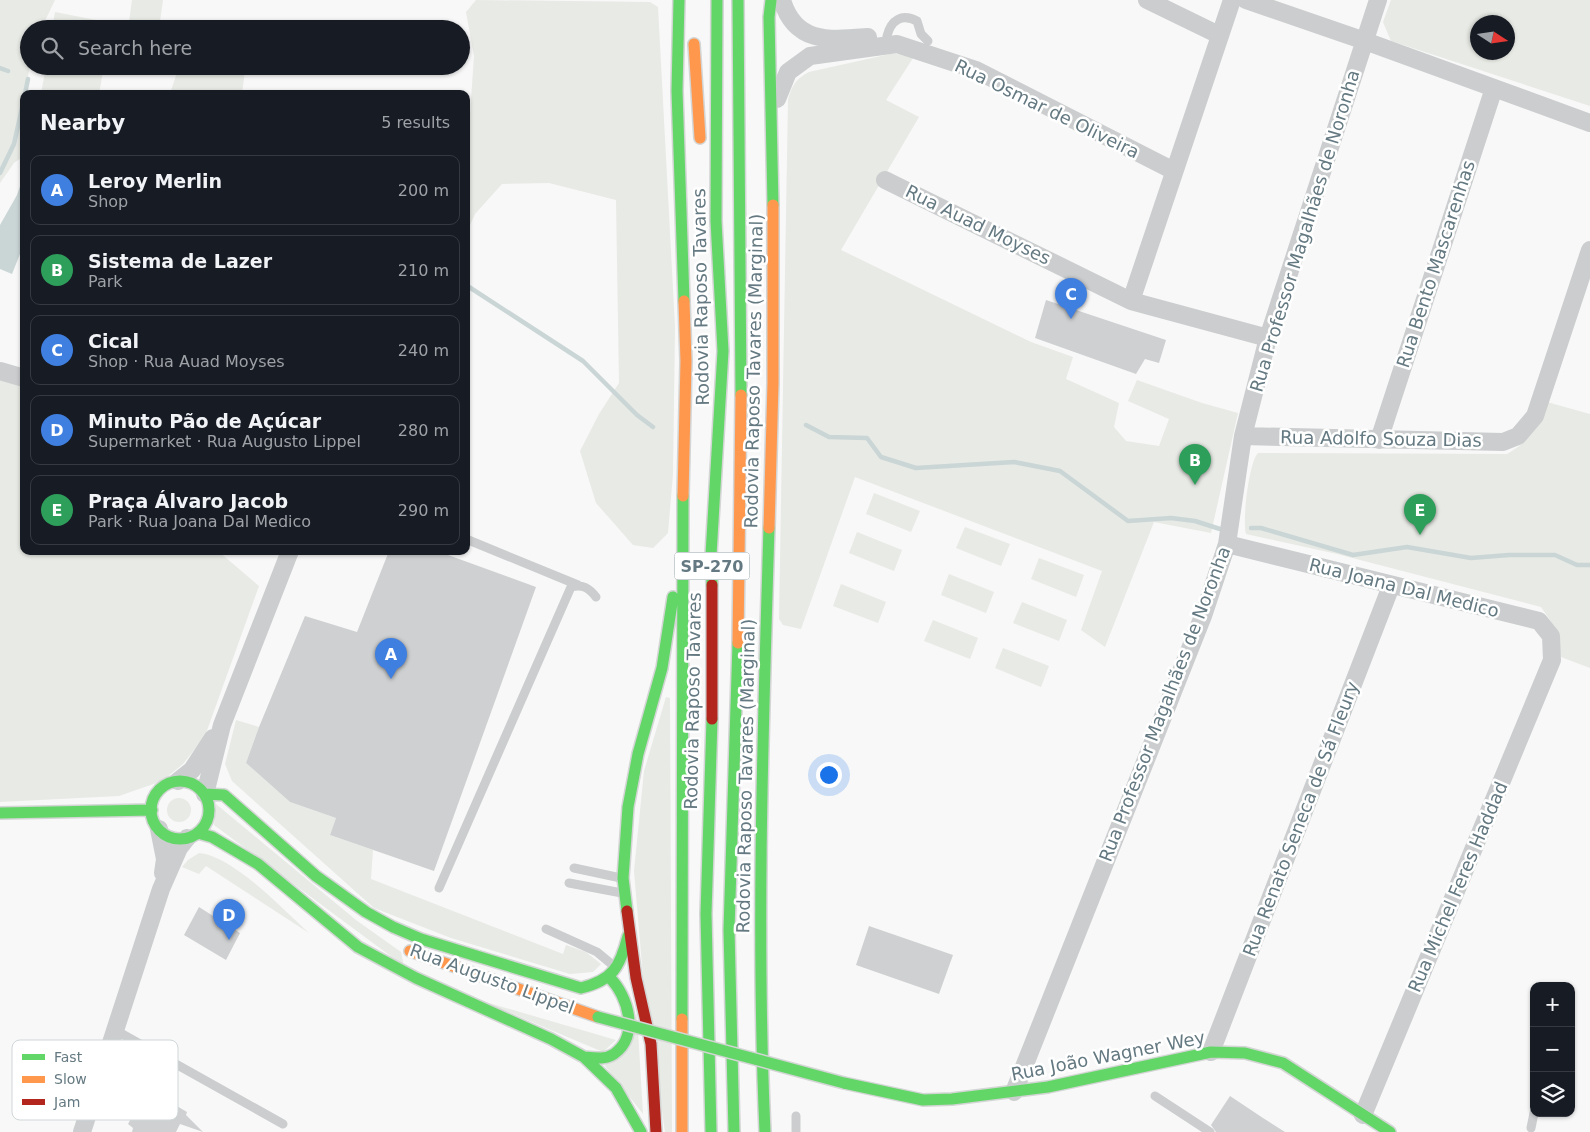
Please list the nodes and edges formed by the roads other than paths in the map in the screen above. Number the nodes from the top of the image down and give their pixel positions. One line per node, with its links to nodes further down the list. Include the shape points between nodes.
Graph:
1 (679, 0): 29 (main road, SP-270, via 677,91 686,361)
2 (717, 0): 26 (main road, Rodovia Raposo Tavares / SP-270, via 716,221 723,351)
3 (739, 0): 80 (main road, SP-270, via 741,388 737,683 729,930)
4 (771, 0): 16 (main road, Rodovia Raposo Tavares (Marginal) / SP-270)
5 (782, 0): 13 (street, via 794,25 808,34 822,38 914,36 955,54)
6 (1147, 0): 11 (street)
7 (1232, 0): 11 (street)
8 (1246, 0): 12 (street)
9 (1378, 0): 12 (street, Rua Professor Magalhães de Noronha)
10 (693, 29): 17 (main road)
11 (1219, 35): 18 (street)
12 (1366, 41): 14 (street); 23 (street, Rua Professor Magalhães de Noronha)
13 (976, 70): 16 (street, Rua Osmar de Oliveira, via 897,44 810,56 788,72 782,84); 18 (street, Rua Osmar de Oliveira)
14 (1494, 88): 15 (street); 28 (street, Rua Bento Mascarenhas)
15 (1590, 123)
16 (773, 142): 81 (main road, Rodovia Raposo Tavares (Marginal) / SP-270, via 772,393 760,846 760,1014)
17 (700, 146)
18 (1174, 171): 22 (street)
19 (886, 180): 22 (street, Rua Auad Moyses)
20 (704, 215): 26 (main road, via 712,352)
21 (1590, 250): 28 (street, Rua Adolfo Souza Dias, via 1535,416 1518,436 1503,442)
22 (1131, 301): 23 (street, Rua Auad Moyses)
23 (1268, 338): 27 (street, Rua Professor Magalhães de Noronha)
24 (0, 371): 25 (street)
25 (20, 377)
26 (722, 396): 79 (main road, Rodovia Raposo Tavares / SP-270, via 711,555 713,672 706,914)
27 (1243, 436): 28 (street, Rua Adolfo Souza Dias); 31 (street, Rua Professor Magalhães de Noronha)
28 (1379, 440)
29 (682, 530): 46 (main road, via 662,668 638,754 628,807); 78 (main road, SP-270)
30 (470, 541): 33 (lane)
31 (1227, 544): 34 (street, Rua Joana Dal Medico); 63 (street, Rua Professor Magalhães de Noronha, via 1203,616)
32 (288, 555): 37 (street)
33 (578, 585): 35 (lane, via 590,589); 48 (lane, via 571,587)
34 (1391, 586): 36 (street, Rua Joana Dal Medico, via 1539,621 1551,636); 62 (street, Rua Renato Seneca de Sá Fleury)
35 (596, 597)
36 (1552, 660): 69 (street, Rua Michel Feres Haddad)
37 (222, 725): 38 (street, via 192,770); 39 (street); 40 (street, via 216,762)
38 (178, 781): 39 (main road, via 194,784); 41 (main road, via 156,793)
39 (205, 794): 40 (main road); 44 (main road, via 209,811 207,819)
40 (224, 795): 51 (main road, Rua Augusto Lippel)
41 (152, 810): 42 (main road); 43 (main road)
42 (0, 813)
43 (159, 829): 44 (main road, via 172,837); 49 (street, via 165,859)
44 (192, 835): 49 (street, via 179,848); 55 (main road, Rua Augusto Lippel, via 212,837 258,864 358,947)
45 (574, 868): 46 (lane)
46 (624, 878): 50 (main road)
47 (568, 884): 50 (lane)
48 (439, 888)
49 (161, 889): 59 (street)
50 (626, 893): 53 (main road)
51 (356, 907): 54 (main road, Rua Augusto Lippel, via 401,932 570,986 587,987); 58 (main road, Rua Augusto Lippel, via 375,928 425,958)
52 (546, 929): 54 (lane, via 597,952)
53 (630, 929): 54 (main road); 77 (main road, via 636,978 651,1044)
54 (613, 973): 64 (main road, Rua Augusto Lippel, via 629,1023 628,1034 617,1053 602,1060)
55 (416, 978): 56 (main road, Rua Augusto Lippel); 64 (main road, Rua Augusto Lippel, via 551,1038)
56 (472, 991)
57 (511, 998): 58 (main road, Rua Augusto Lippel)
58 (593, 1015): 67 (main road, Rua João Wagner Wey, bridge, via 844,1083 923,1100 952,1100)
59 (115, 1030): 60 (street); 61 (lane)
60 (112, 1040)
61 (133, 1040)
62 (1211, 1052): 66 (main road, Rua João Wagner Wey); 69 (main road, Rua João Wagner Wey, via 1245,1053 1283,1063)
63 (1028, 1056): 66 (street); 67 (street, Rua Professor Magalhães de Noronha)
64 (584, 1057): 76 (main road, Rua Augusto Lippel, via 616,1088)
65 (178, 1065): 73 (lane)
66 (1048, 1087): 67 (main road, Rua João Wagner Wey)
67 (1014, 1092)
68 (1155, 1096): 83 (lane)
69 (1363, 1115): 84 (main road, Rua João Wagner Wey)
70 (796, 1116): 82 (lane)
71 (1533, 1117): 74 (lane)
72 (86, 1120): 75 (street)
73 (283, 1124)
74 (1531, 1128)
75 (82, 1132)
76 (641, 1132)
77 (656, 1132)
78 (682, 1132)
79 (711, 1132)
80 (734, 1132)
81 (766, 1132)
82 (796, 1132)
83 (1210, 1132)
84 (1390, 1132)

